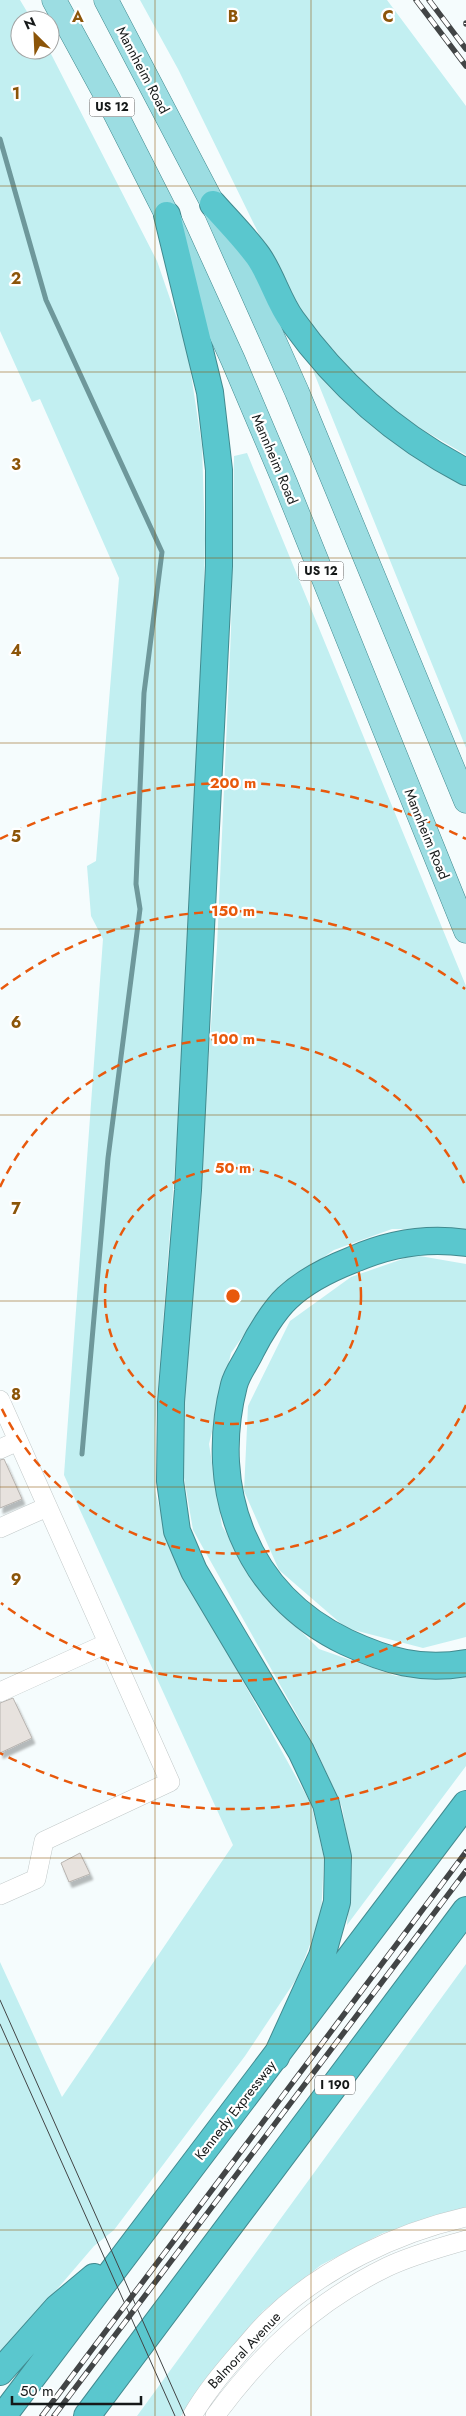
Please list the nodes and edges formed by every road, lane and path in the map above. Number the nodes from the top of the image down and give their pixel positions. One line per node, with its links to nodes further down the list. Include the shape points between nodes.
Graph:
1 (54, 0): 4 (main road, Mannheim Road / US 12)
2 (106, 0): 3 (main road, Mannheim Road)
3 (213, 204): 5 (highway, via 259,257 290,318 365,404 402,434); 6 (main road, Mannheim Road, via 297,392)
4 (167, 215): 7 (main road, Mannheim Road / US 12, via 286,485); 20 (highway, via 210,392 218,470 220,566 188,1190 171,1402 170,1481 177,1531 194,1571 301,1751 326,1804 338,1856 337,1902 322,1956)
5 (466, 472)
6 (466, 801)
7 (466, 931)
8 (466, 1243): 15 (highway, via 448,1240 408,1242 368,1253 327,1270 286,1298 234,1383 224,1447 232,1509 255,1562 281,1597 320,1629 376,1656 422,1667)
9 (0, 1400): 10 (street)
10 (18, 1441): 11 (street); 12 (street)
11 (0, 1449)
12 (47, 1507): 13 (street); 14 (street)
13 (0, 1528)
14 (108, 1643): 16 (street); 18 (street, via 170,1782 44,1840 36,1879)
15 (466, 1663)
16 (0, 1692)
17 (466, 1804): 20 (highway, Kennedy Expressway)
18 (0, 1895)
19 (466, 1910): 25 (highway, I 190)
20 (276, 2058): 23 (highway, Kennedy Expressway)
21 (466, 2217): 29 (street, Balmoral Avenue, via 370,2250 331,2271 271,2317 208,2389)
22 (466, 2240): 30 (street, Balmoral Avenue, via 387,2267 343,2292 281,2338)
23 (131, 2246): 24 (highway, via 57,2308); 26 (highway, Kennedy Expressway)
24 (0, 2372)
25 (108, 2389): 27 (highway, I 190); 28 (highway)
26 (3, 2416)
27 (87, 2416)
28 (92, 2416)
29 (192, 2416)
30 (215, 2416)

